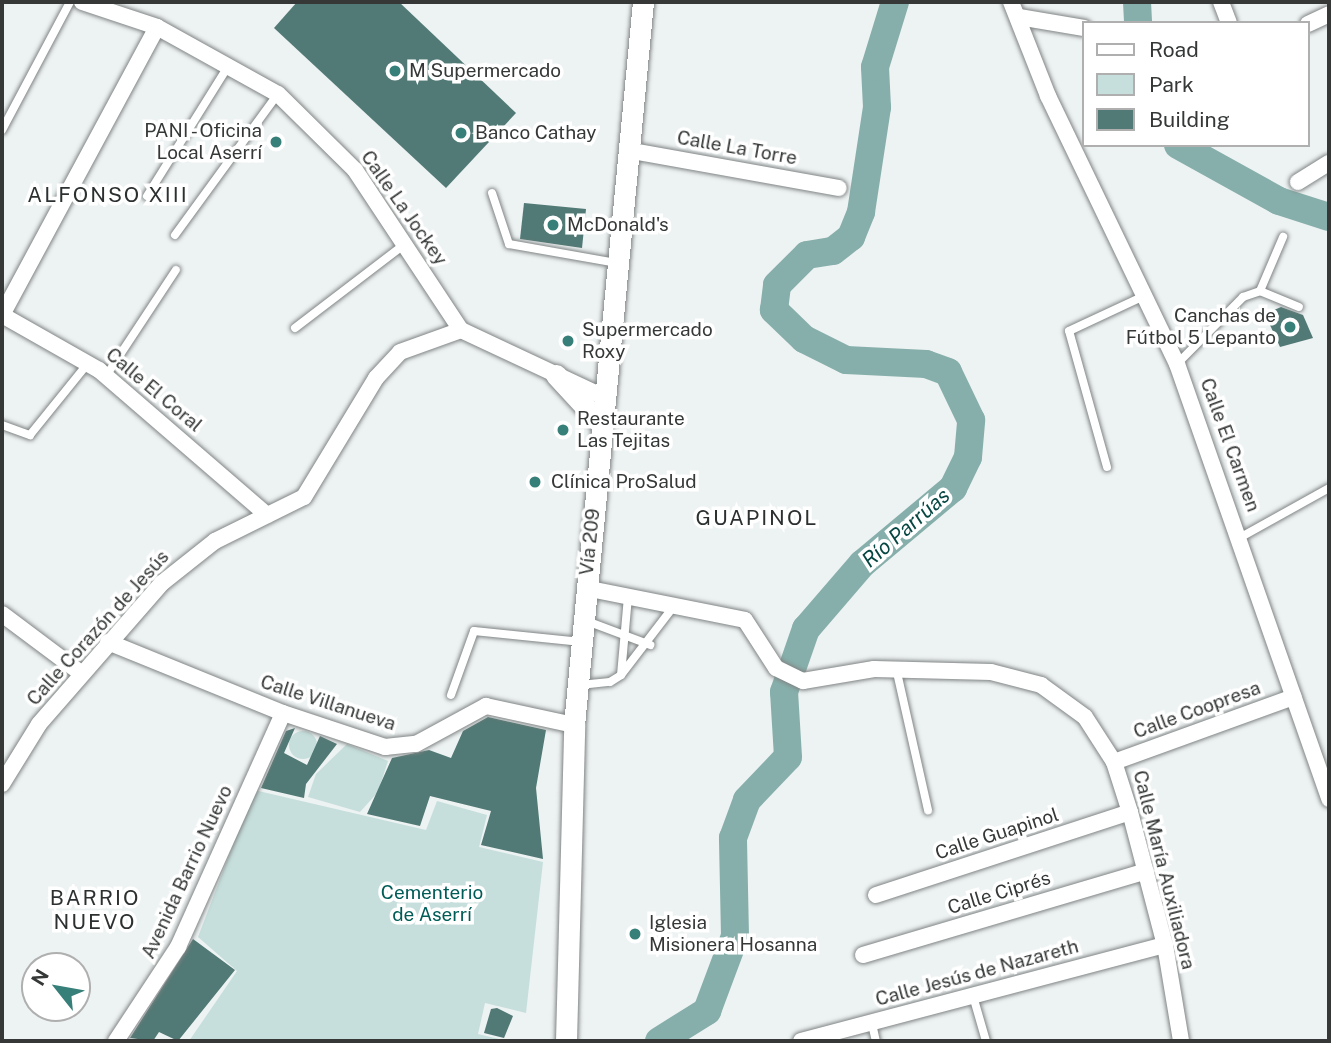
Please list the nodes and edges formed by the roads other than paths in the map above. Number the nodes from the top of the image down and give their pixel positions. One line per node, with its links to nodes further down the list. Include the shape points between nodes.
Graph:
1 (70, 2): 14 (lane)
2 (82, 2): 10 (street, Calle La Jockey)
3 (643, 2): 15 (main road, Vía 209)
4 (1011, 2): 7 (street, Calle El Carmen)
5 (1221, 2): 8 (street)
6 (1329, 15): 9 (street)
7 (1019, 17): 11 (street); 27 (street, Calle El Carmen, via 1048,96)
8 (1228, 21)
9 (1310, 23)
10 (157, 27): 12 (street, Calle La Jockey); 29 (street)
11 (1082, 28)
12 (230, 63): 13 (street, Calle La Jockey); 20 (lane)
13 (278, 94): 21 (lane); 23 (street, Calle La Jockey, via 355,170)
14 (2, 130)
15 (627, 150): 18 (street, Calle La Torre); 24 (main road, Vía 209)
16 (1329, 163): 17 (street)
17 (1298, 182)
18 (839, 188)
19 (492, 192): 24 (lane, via 509,244)
20 (147, 196)
21 (175, 235)
22 (1283, 237): 26 (lane)
23 (406, 243): 30 (lane); 31 (street, Calle La Jockey)
24 (618, 263): 36 (main road, Vía 209)
25 (176, 270): 35 (lane)
26 (1260, 291): 28 (lane); 33 (lane, via 1243,298)
27 (1147, 295): 33 (street, Calle El Carmen); 39 (lane, via 1069,331)
28 (1299, 307)
29 (2, 315): 32 (street, Calle El Coral)
30 (295, 328)
31 (461, 330): 34 (street); 41 (street, Calle Corazón de Jesús, via 400,352 361,401 313,486)
32 (88, 363): 35 (street, Calle El Coral); 37 (lane, via 30,435)
33 (1177, 364): 42 (street, Calle El Carmen)
34 (556, 375): 36 (street); 38 (main road)
35 (106, 376): 41 (street, Calle El Coral)
36 (606, 398): 38 (main road, Vía 209)
37 (2, 425)
38 (603, 426): 43 (main road, Vía 209)
39 (1107, 467)
40 (1329, 488): 42 (lane)
41 (267, 515): 49 (street, Calle Corazón de Jesús, via 186,562)
42 (1241, 537): 57 (street, Calle El Carmen)
43 (585, 588): 44 (street, Calle María Auxiliadora); 47 (main road, Vía 209)
44 (628, 597): 45 (street, Calle María Auxiliadora); 48 (lane)
45 (674, 606): 51 (lane); 52 (street, Calle María Auxiliadora, via 745,620 776,668 803,681)
46 (2, 614): 53 (street)
47 (583, 619): 48 (lane); 50 (main road, Vía 209)
48 (626, 637): 51 (lane); 54 (lane)
49 (108, 642): 53 (street, Calle Corazón de Jesús); 58 (street, Calle Villanueva)
50 (581, 642): 55 (main road, Vía 209); 56 (lane, via 474,631)
51 (650, 645): 54 (lane)
52 (896, 668): 60 (street, Calle María Auxiliadora, via 991,672 1041,685 1085,717); 64 (lane)
53 (81, 673): 62 (street, Calle Corazón de Jesús, via 22,747)
54 (621, 675): 55 (lane, via 610,682)
55 (578, 685): 59 (main road, Vía 209)
56 (451, 695)
57 (1294, 697): 60 (street, Calle Coopresa); 61 (street, Calle El Carmen)
58 (283, 713): 59 (street, Calle Villanueva, via 402,748 486,706); 72 (street, Avenida Barrio Nuevo, via 178,947)
59 (574, 725): 73 (main road, Vía 209)
60 (1114, 762): 65 (street, Calle María Auxiliadora)
61 (1325, 763): 63 (street, Calle El Carmen)
62 (2, 784)
63 (1329, 799)
64 (928, 810)
65 (1130, 812): 66 (street, Calle María Auxiliadora); 67 (street, Calle Guapinol)
66 (1146, 871): 68 (street, Calle María Auxiliadora); 69 (street, Calle Ciprés)
67 (876, 895)
68 (1165, 945): 70 (street, Calle Jesús de Nazareth); 77 (street, Calle María Auxiliadora)
69 (863, 956)
70 (973, 996): 71 (street, Calle Jesús de Nazareth); 76 (lane)
71 (872, 1024): 74 (street, Calle Jesús de Nazareth); 75 (lane)
72 (116, 1041)
73 (566, 1041)
74 (800, 1041)
75 (876, 1041)
76 (986, 1041)
77 (1181, 1041)

